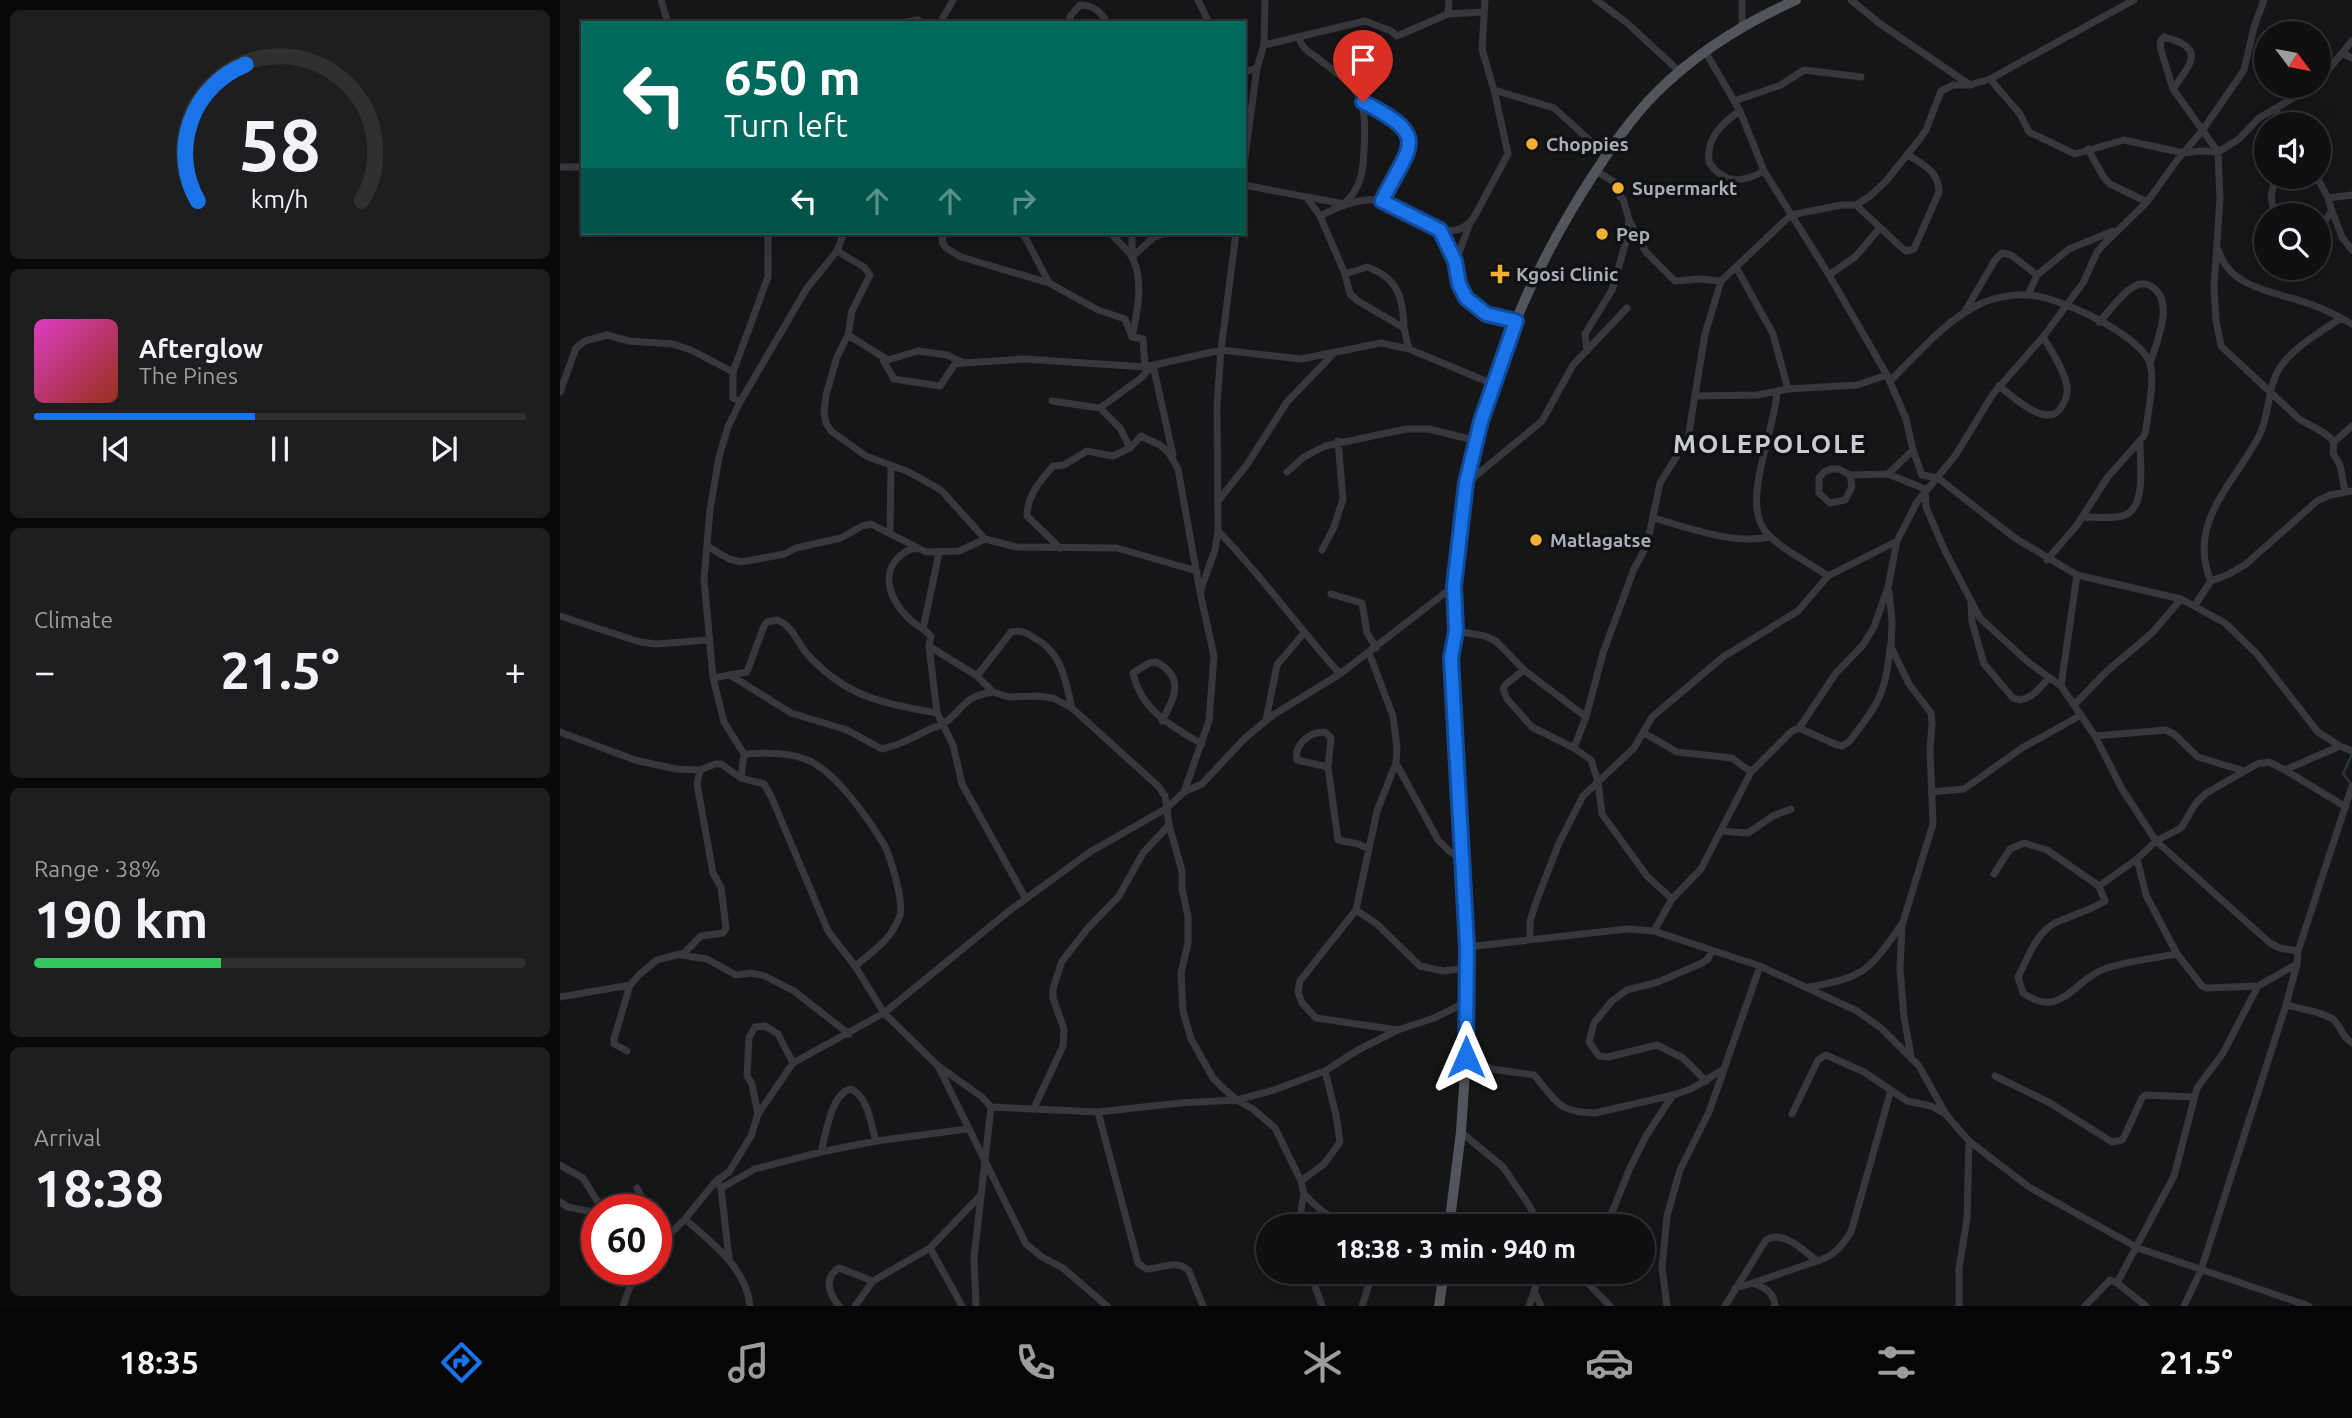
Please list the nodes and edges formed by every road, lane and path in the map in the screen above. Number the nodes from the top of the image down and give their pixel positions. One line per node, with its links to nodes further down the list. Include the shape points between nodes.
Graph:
1 (661, 0): 15 (street)
2 (953, 0): 16 (street)
3 (1198, 0): 19 (street)
4 (1265, 0): 23 (street)
5 (1449, 0): 14 (street)
6 (1485, 0): 13 (street)
7 (1596, 0): 30 (street)
8 (1742, 0): 20 (street)
9 (1796, 0): 20 (main road)
10 (1851, 0): 33 (street)
11 (2134, 0): 32 (street)
12 (2264, 0): 42 (street, via 2244,70)
13 (1483, 12): 14 (street); 35 (street, via 1482,49)
14 (1448, 14): 21 (street, via 1397,36 1365,21)
15 (667, 21)
16 (941, 21)
17 (1069, 21): 18 (street, via 1080,5 1090,5)
18 (1106, 21)
19 (1208, 21)
20 (1742, 25): 24 (main road)
21 (1298, 38): 23 (street); 38 (street, via 1304,48 1348,81)
22 (2352, 41): 25 (street)
23 (1264, 45): 28 (street)
24 (1705, 51): 30 (main road); 37 (street)
25 (2342, 54): 26 (street); 27 (street)
26 (2352, 58)
27 (2331, 67)
28 (1257, 68): 29 (street); 43 (street)
29 (1246, 71)
30 (1680, 72): 48 (main road, via 1644,106)
31 (1861, 77): 37 (street, via 1804,70 1781,85)
32 (1990, 79): 33 (street); 44 (street, via 2029,132 2075,154)
33 (1970, 85): 47 (street, via 1941,91 1926,130)
34 (2173, 89): 34 (street, via 2193,56 2164,37 2161,50); 42 (street)
35 (1494, 90): 48 (street, via 1554,108); 66 (street, via 1508,154)
36 (2293, 98): 39 (street)
37 (1734, 101): 40 (street)
38 (1363, 102): 58 (street, via 1394,118 1409,144 1406,159); 60 (street, via 1363,173)
39 (2276, 108): 41 (street); 45 (street)
40 (1740, 111): 52 (street); 52 (street, via 1716,132 1709,162 1720,174 1738,180)
41 (2277, 112)
42 (2202, 131): 45 (street); 46 (street)
43 (1246, 149)
44 (2088, 149): 46 (street, via 2124,141); 59 (street, via 2110,184)
45 (2218, 152): 46 (street); 78 (street)
46 (2184, 153): 59 (street)
47 (1907, 154): 61 (street, via 1886,181); 67 (street, via 1938,177 1939,192 1914,249 1906,251)
48 (1606, 155): 51 (main road)
49 (560, 167): 50 (street)
50 (581, 167)
51 (1596, 171): 65 (street, via 1619,185); 94 (main road, via 1549,248)
52 (1764, 171): 63 (street)
53 (1246, 185): 56 (street)
54 (2323, 189): 57 (street)
55 (2352, 195): 57 (street)
56 (1307, 198): 60 (street); 64 (street)
57 (2328, 198): 62 (street)
58 (1382, 201): 60 (street); 68 (street)
59 (2147, 201): 69 (street)
60 (1344, 204): 64 (street)
61 (1856, 205): 63 (street); 67 (street)
62 (2332, 211): 79 (street)
63 (1791, 215): 83 (street); 85 (street)
64 (1320, 216): 84 (street)
65 (1629, 220): 87 (street, via 1646,251 1675,281); 104 (street, via 1612,290 1585,334)
66 (1470, 223): 68 (street); 82 (street)
67 (1879, 229): 85 (street, via 1855,257)
68 (1440, 230): 82 (street)
69 (2117, 230): 86 (street, via 2075,246); 90 (street, via 2097,252)
70 (768, 235): 109 (street, via 768,277)
71 (843, 235): 80 (street)
72 (943, 235): 88 (street, via 946,248 961,257)
73 (1024, 235): 88 (street)
74 (1113, 235): 81 (street)
75 (1132, 235): 81 (street)
76 (1160, 235): 81 (street)
77 (1236, 235): 102 (street)
78 (2217, 245): 93 (street, via 2222,261 2255,289 2307,302); 116 (street, via 2214,287 2221,346)
79 (2352, 250)
80 (837, 251): 98 (street, via 870,275 852,311); 119 (street, via 807,288)
81 (1132, 257): 99 (street, via 1139,304)
82 (1455, 261): 94 (street, via 1466,298 1486,314)
83 (1736, 267): 87 (street); 113 (street, via 1773,334)
84 (1345, 274): 97 (street, via 1354,298); 97 (street, via 1367,267 1390,278 1401,300)
85 (1829, 275): 110 (street)
86 (2037, 275): 89 (street); 92 (street, via 2002,253)
87 (1721, 281): 117 (street, via 1705,334)
88 (1049, 282): 99 (street, via 1098,310 1125,319)
89 (2028, 295): 90 (street); 92 (street, via 1982,303)
90 (2067, 304): 95 (street); 100 (street)
91 (1627, 308): 104 (street)
92 (1964, 313): 110 (street)
93 (2341, 318): 96 (street); 116 (street, via 2284,363)
94 (1516, 321): 111 (main road)
95 (2099, 322): 107 (street, via 2133,342); 107 (street, via 2137,284 2160,293 2163,313)
96 (2352, 324)
97 (1404, 328): 101 (street)
98 (848, 335): 105 (street); 129 (street, via 831,374 826,423 866,456)
99 (1132, 337): 108 (street, via 1143,338)
100 (2043, 337): 112 (street); 112 (street, via 2067,387 2059,412 2044,415)
101 (1409, 349): 103 (street, via 1381,343); 111 (street)
102 (1221, 350): 103 (street, via 1291,359); 108 (street); 137 (street)
103 (1336, 350): 137 (street, via 1287,402)
104 (1587, 351): 134 (street, via 1566,375 1542,421)
105 (883, 360): 106 (street, via 918,351); 106 (street, via 894,379 940,386 956,364)
106 (964, 363): 108 (street, via 1025,359)
107 (2150, 364): 125 (street, via 2146,429)
108 (1149, 366): 120 (street); 128 (street)
109 (733, 372): 115 (street, via 673,344 629,341 607,334 576,348); 119 (street, via 733,397)
110 (1888, 378): 113 (street, via 1857,385); 127 (street, via 1906,419)
111 (1493, 384): 122 (main road)
112 (1999, 386): 133 (street)
113 (1788, 389): 114 (street)
114 (1777, 391): 117 (street); 142 (street, via 1756,488 1761,524)
115 (560, 392)
116 (2271, 393): 124 (street, via 2306,425); 154 (street, via 2259,435 2205,528 2204,562)
117 (1695, 396): 138 (street, via 1688,438 1660,483)
118 (1052, 401): 120 (street)
119 (740, 402): 145 (street, via 721,449)
120 (1100, 408): 126 (street, via 1120,428)
121 (2352, 426): 124 (street)
122 (1477, 441): 123 (street, via 1417,428); 134 (main road)
123 (1338, 442): 130 (street, via 1304,457); 147 (street, via 1343,499)
124 (2334, 442): 136 (street, via 2333,453)
125 (2140, 444): 139 (street, via 2107,478); 139 (street, via 2140,495 2130,512)
126 (1130, 448): 128 (street, via 1141,436); 146 (street, via 1113,456 1080,453 1064,465 1053,466 1038,485 1027,504 1027,516)
127 (1913, 450): 131 (street); 133 (street, via 1922,475)
128 (1174, 459): 151 (street)
129 (891, 466): 141 (street); 143 (street, via 941,490)
130 (1287, 472)
131 (1888, 474): 132 (street); 135 (street)
132 (1850, 475): 132 (street, via 1852,487 1845,500 1830,503 1819,494 1817,486 1824,472 1839,469)
133 (1938, 478): 135 (street); 150 (street)
134 (1466, 483): 155 (main road)
135 (1925, 489): 144 (street); 160 (street, via 1926,507)
136 (2348, 491): 154 (street, via 2323,497 2246,564)
137 (1217, 502): 140 (street)
138 (1654, 517): 142 (street, via 1714,535); 182 (street, via 1603,653)
139 (2082, 517): 150 (street)
140 (1218, 531): 157 (street); 165 (street, via 1255,570)
141 (890, 533): 145 (street, via 871,524 841,538 741,562); 148 (street)
142 (1770, 537): 153 (street)
143 (985, 539): 146 (street, via 1016,547); 149 (street, via 959,551)
144 (1897, 541): 153 (street); 156 (street)
145 (708, 546): 166 (street, via 704,579)
146 (1060, 548): 151 (street, via 1117,548)
147 (1322, 550)
148 (926, 552): 149 (street); 163 (street, via 913,548 900,555 889,583 895,604)
149 (939, 553): 163 (street)
150 (2047, 560): 152 (street)
151 (1197, 572): 157 (street)
152 (2077, 575): 159 (street); 176 (street)
153 (1828, 576): 188 (street, via 1798,611 1723,657 1657,712)
154 (2211, 581): 161 (street)
155 (1454, 586): 164 (main road); 169 (street)
156 (1888, 587): 168 (street); 186 (street, via 1870,636 1836,673)
157 (1200, 592): 190 (street, via 1214,656 1209,721)
158 (1331, 594): 169 (street, via 1362,603)
159 (2181, 599): 161 (street); 178 (street, via 2152,633)
160 (1971, 602): 175 (street, via 1988,627); 175 (street, via 1984,664 2013,698 2027,699)
161 (2195, 605): 191 (street, via 2245,641 2318,732)
162 (560, 616): 166 (street, via 640,642)
163 (923, 629): 167 (street, via 931,636)
164 (1456, 631): 170 (street, via 1496,641); 213 (main road, via 1451,658)
165 (1303, 634): 171 (street); 184 (street, via 1277,665)
166 (708, 639): 174 (street)
167 (929, 646): 173 (street); 180 (street)
168 (1891, 647): 186 (street, via 1881,696 1849,742 1837,745); 205 (street, via 1909,684 1931,713)
169 (1372, 651): 171 (street); 195 (street, via 1393,716)
170 (1524, 670): 182 (street); 192 (street, via 1503,689 1507,699 1538,732)
171 (1340, 674): 184 (street)
172 (730, 675): 174 (street); 180 (street, via 747,672 764,626 777,620 787,626 808,655 857,694); 185 (street, via 791,713 847,730 882,749)
173 (977, 676): 177 (street); 179 (street, via 1011,632 1021,631 1055,653 1065,673)
174 (713, 678): 194 (street, via 724,722)
175 (2049, 678): 176 (street)
176 (2061, 687): 178 (street)
177 (993, 692): 179 (street, via 1053,698); 185 (street, via 973,696)
178 (2074, 705): 181 (street)
179 (1072, 708): 207 (street, via 1158,786)
180 (936, 713): 185 (street)
181 (2081, 715): 189 (street); 205 (street, via 2022,748 1964,789)
182 (1586, 717): 192 (street)
183 (1162, 721): 183 (street, via 1136,687 1133,673 1149,663 1156,662 1173,677 1176,689); 190 (street)
184 (1266, 721): 204 (street, via 1202,784)
185 (943, 725): 217 (street, via 962,784)
186 (1799, 728): 200 (street)
187 (560, 732): 197 (street, via 635,760)
188 (1644, 733): 200 (street, via 1677,752 1732,758); 202 (street)
189 (2095, 736): 199 (street, via 2166,730 2198,757); 211 (street)
190 (1202, 744): 204 (street)
191 (2340, 746): 193 (street); 198 (street)
192 (1574, 748): 202 (street, via 1591,760)
193 (2352, 751)
194 (744, 754): 201 (street); 229 (street, via 795,756 820,766 885,845 901,896 901,911 884,943)
195 (1396, 763): 212 (street, via 1383,792); 213 (street, via 1438,840)
196 (1328, 767): 196 (street, via 1297,760 1303,740 1325,732 1331,738); 212 (street, via 1338,840)
197 (700, 769): 201 (street, via 721,764); 226 (street, via 697,784 726,928 723,933 701,936 684,953)
198 (2285, 770): 199 (street, via 2263,762); 206 (street)
199 (2244, 771): 211 (street, via 2205,794 2181,828)
200 (1751, 772): 210 (street)
201 (741, 778): 229 (street, via 764,784 828,931)
202 (1598, 782): 218 (street, via 1602,814 1647,876); 222 (street, via 1583,796 1559,843 1530,921)
203 (2352, 786): 206 (street)
204 (1184, 792): 207 (street)
205 (1931, 792): 220 (street, via 1931,837)
206 (2346, 807): 225 (street)
207 (1167, 808): 209 (street); 217 (street, via 1090,852)
208 (1791, 808): 210 (street, via 1748,833)
209 (1168, 825): 254 (street, via 1179,857 1188,917 1181,973 1183,1011 1191,1039 1213,1077); 256 (street, via 1143,853 1119,896 1062,961 1053,989 1064,1029 1063,1046)
210 (1721, 831): 218 (street, via 1701,869)
211 (2156, 841): 214 (street); 225 (street, via 2270,943)
212 (1369, 849): 219 (street)
213 (1462, 859): 223 (main road)
214 (2137, 859): 216 (street); 227 (street, via 2146,895)
215 (1994, 874): 216 (street, via 2010,849 2024,842 2047,850)
216 (2099, 886): 227 (street, via 2105,901 2054,924 2036,942 2018,977 2023,993 2034,1001 2054,1002 2108,968)
217 (1026, 899): 238 (street)
218 (1672, 899): 221 (street)
219 (1356, 910): 231 (street, via 1420,966 1443,971); 239 (street, via 1300,981 1298,992 1315,1018)
220 (1902, 925): 234 (street, via 1865,971 1844,981); 244 (street, via 1900,970)
221 (1654, 931): 222 (street, via 1627,929); 224 (street)
222 (1530, 939): 223 (street)
223 (1467, 947): 231 (main road)
224 (1712, 950): 230 (street); 250 (street, via 1702,963 1619,995 1594,1023 1589,1042 1599,1056 1608,1057 1657,1045 1683,1058)
225 (2298, 951): 228 (street)
226 (674, 954): 232 (street, via 650,965); 240 (street, via 707,959 736,975 765,976 794,991)
227 (2177, 954): 233 (street, via 2202,986)
228 (2297, 964): 233 (street); 237 (street)
229 (855, 966): 238 (street)
230 (1760, 966): 234 (street); 247 (street)
231 (1467, 968): 236 (main road)
232 (630, 985): 235 (street); 242 (street, via 614,1039 614,1044)
233 (2258, 986): 253 (street)
234 (1808, 987): 244 (street, via 1875,1023)
235 (560, 997)
236 (1467, 1002): 239 (street); 243 (main road)
237 (2286, 1005): 241 (street, via 2330,1018); 288 (street)
238 (884, 1013): 240 (street); 246 (street)
239 (1398, 1030): 248 (street)
240 (849, 1034): 245 (street)
241 (2352, 1043)
242 (627, 1051)
243 (1466, 1057): 252 (street, via 1492,1069 1534,1075 1554,1101 1583,1113); 262 (main road)
244 (1911, 1057): 260 (street)
245 (793, 1063): 258 (street); 258 (street, via 778,1034 765,1026 755,1027 747,1076)
246 (937, 1065): 255 (street); 261 (street)
247 (1724, 1069): 250 (street); 314 (street, via 1680,1170 1667,1216 1662,1268)
248 (1325, 1071): 254 (street); 268 (street, via 1340,1142 1324,1164)
249 (1995, 1076): 253 (street, via 2050,1103 2112,1142 2126,1135 2142,1098)
250 (1706, 1081): 252 (street)
251 (1891, 1090): 259 (street, via 1826,1055 1818,1060); 260 (street, via 1907,1101); 287 (street, via 1851,1233 1828,1258)
252 (1673, 1095): 281 (street, via 1646,1136)
253 (2194, 1097): 285 (street, via 2174,1176)
254 (1237, 1100): 257 (street); 268 (street, via 1275,1128)
255 (991, 1107): 256 (street); 266 (street)
256 (1034, 1108): 257 (street)
257 (1098, 1112): 307 (street, via 1138,1263 1146,1269 1173,1264 1186,1267)
258 (758, 1114): 269 (street, via 751,1136)
259 (1793, 1114)
260 (1947, 1115): 264 (street)
261 (967, 1129): 263 (street); 266 (street)
262 (1461, 1132): 279 (main road); 280 (street, via 1503,1167)
263 (876, 1141): 265 (street); 265 (street, via 860,1096 845,1090 836,1101)
264 (1969, 1141): 285 (street, via 2029,1187); 317 (street)
265 (821, 1152): 269 (street, via 755,1169)
266 (986, 1161): 274 (street); 306 (street, via 1026,1244)
267 (560, 1165): 271 (street, via 583,1178)
268 (1301, 1181): 273 (street)
269 (719, 1185): 282 (street); 286 (street)
270 (637, 1188): 272 (street)
271 (593, 1194)
272 (640, 1194)
273 (1304, 1194): 277 (street); 278 (street)
274 (981, 1195): 284 (street); 305 (street, via 974,1258)
275 (560, 1202): 276 (street)
276 (581, 1210)
277 (1301, 1214)
278 (1328, 1214)
279 (1451, 1214)
280 (1534, 1214)
281 (1611, 1214)
282 (685, 1219): 283 (street); 286 (street)
283 (672, 1232)
284 (930, 1248): 289 (street); 304 (street)
285 (2137, 1248): 288 (street); 291 (street)
286 (729, 1259): 301 (street, via 743,1281)
287 (1817, 1261): 290 (street); 298 (street, via 1793,1243 1773,1236)
288 (2201, 1270): 320 (street); 321 (street)
289 (873, 1281): 302 (street, via 848,1270 833,1272 829,1288); 303 (street)
290 (1753, 1283): 298 (street); 316 (street, via 1772,1294)
291 (2117, 1283): 318 (street, via 2110,1280); 319 (street)
292 (1314, 1284): 308 (street)
293 (1369, 1284): 309 (street)
294 (1442, 1284): 310 (main road)
295 (1538, 1284): 299 (street)
296 (1592, 1284): 313 (street)
297 (631, 1285): 300 (street)
298 (1735, 1288): 315 (street)
299 (1535, 1293): 311 (street); 312 (street)
300 (623, 1306)
301 (750, 1306)
302 (839, 1306)
303 (855, 1306)
304 (962, 1306)
305 (976, 1306)
306 (1107, 1306)
307 (1203, 1306)
308 (1322, 1306)
309 (1362, 1306)
310 (1439, 1306)
311 (1529, 1306)
312 (1542, 1306)
313 (1610, 1306)
314 (1667, 1306)
315 (1725, 1306)
316 (1775, 1306)
317 (1959, 1306)
318 (2085, 1306)
319 (2146, 1306)
320 (2184, 1306)
321 (2309, 1306)

